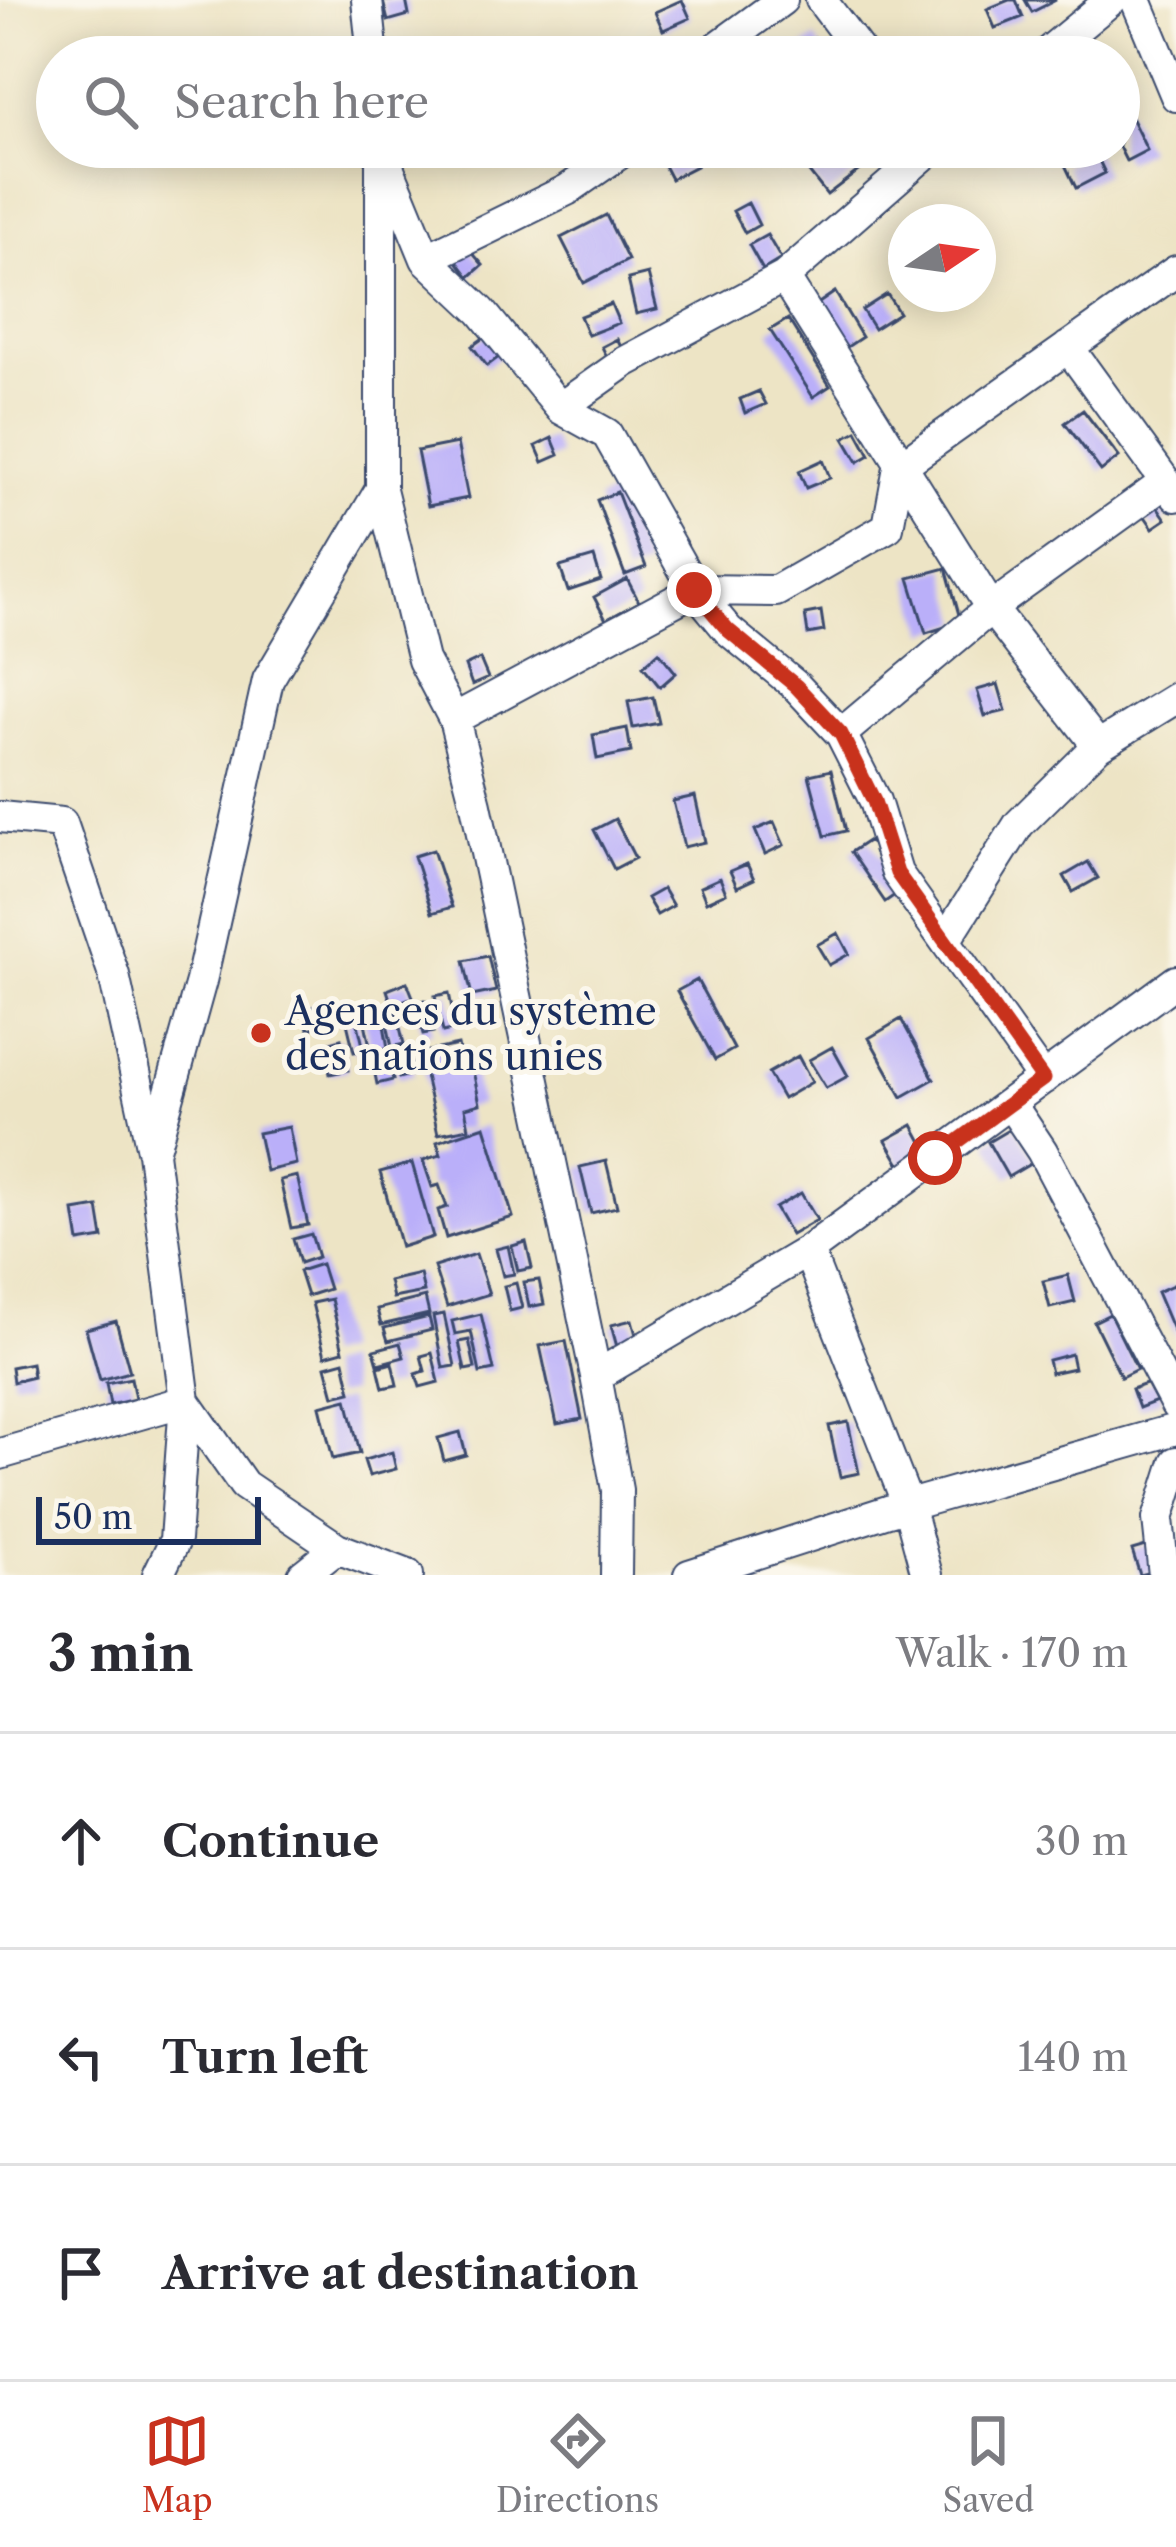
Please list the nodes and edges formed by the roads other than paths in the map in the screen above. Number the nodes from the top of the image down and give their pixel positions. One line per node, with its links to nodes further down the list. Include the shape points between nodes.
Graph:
1 (368, 0): 6 (street)
2 (782, 0): 7 (street)
3 (821, 0): 8 (street)
4 (1111, 0): 9 (street)
5 (1136, 0): 10 (street)
6 (371, 36)
7 (733, 36)
8 (848, 36)
9 (1067, 36)
10 (1176, 96)
11 (381, 168): 21 (street)
12 (389, 168): 15 (street)
13 (599, 168): 15 (street)
14 (909, 168): 17 (street)
15 (426, 260): 19 (street, via 481,311)
16 (1176, 271): 18 (street)
17 (784, 277): 19 (street, via 625,362); 20 (street)
18 (1068, 347): 20 (street); 22 (street)
19 (560, 408): 23 (street, via 607,434)
20 (899, 467): 23 (street, via 888,527 776,591); 24 (street)
21 (381, 489): 26 (street, via 423,660); 34 (street, via 268,680 201,981)
22 (1171, 489): 24 (street)
23 (694, 590): 26 (street); 27 (street)
24 (991, 608): 27 (street); 28 (street)
25 (1176, 698): 28 (street)
26 (454, 719): 36 (street)
27 (841, 734): 30 (street, via 897,873)
28 (1098, 746): 30 (street, via 1019,824)
29 (0, 817): 34 (street, via 62,823 114,975)
30 (947, 938): 32 (street)
31 (1176, 981): 32 (street)
32 (1043, 1079): 33 (street)
33 (1010, 1103): 35 (street); 38 (street)
34 (153, 1153): 37 (street)
35 (808, 1251): 36 (street); 42 (street)
36 (596, 1376): 47 (street, via 617,1490)
37 (185, 1401): 40 (street); 43 (street, via 244,1484); 44 (street, via 175,1540)
38 (1176, 1405)
39 (1176, 1430): 42 (street)
40 (0, 1454)
41 (1176, 1462): 50 (street, via 1158,1519)
42 (908, 1505): 48 (street); 49 (street)
43 (337, 1548): 45 (street); 46 (street)
44 (158, 1575)
45 (303, 1575)
46 (408, 1575)
47 (616, 1575)
48 (689, 1575)
49 (927, 1575)
50 (1164, 1575)

